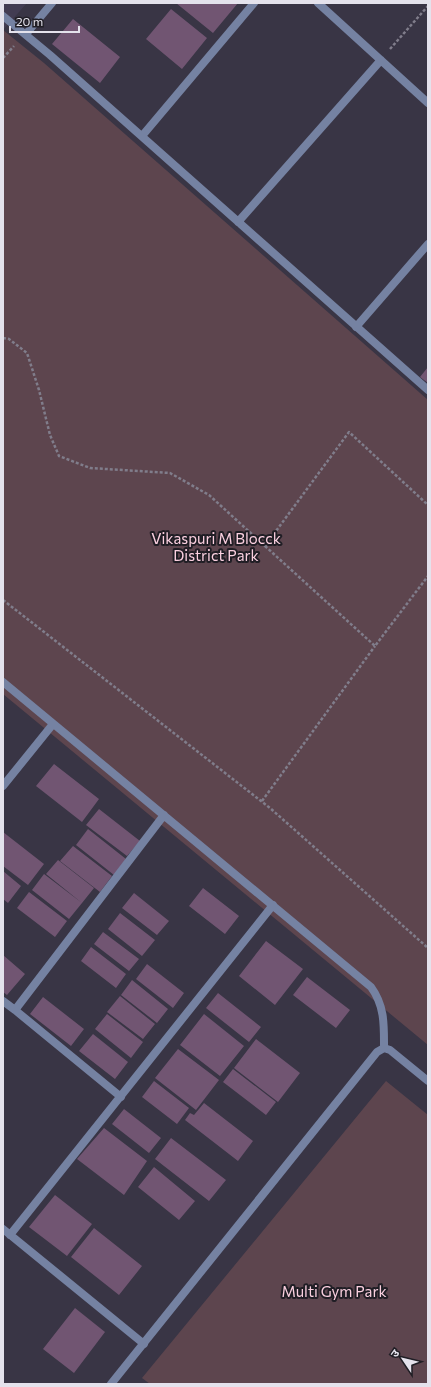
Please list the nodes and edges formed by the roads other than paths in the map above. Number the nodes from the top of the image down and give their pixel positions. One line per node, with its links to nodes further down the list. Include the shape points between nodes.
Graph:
1 (52, 3): 5 (street)
2 (254, 3): 8 (street)
3 (318, 3): 6 (street)
4 (3, 16): 5 (street)
5 (26, 34): 8 (street)
6 (381, 60): 7 (street); 9 (street)
7 (428, 103)
8 (142, 136): 9 (street)
9 (238, 222): 11 (street)
10 (428, 244): 11 (street)
11 (356, 327): 12 (street)
12 (428, 390)
13 (3, 682): 14 (street)
14 (53, 724): 15 (street); 16 (street)
15 (3, 786)
16 (164, 815): 17 (street); 19 (street)
17 (273, 906): 20 (street, via 371,987 384,1013); 22 (street)
18 (3, 1001): 19 (street)
19 (15, 1010): 22 (street)
20 (384, 1048): 21 (street, via 397,1055); 25 (street, via 367,1064)
21 (428, 1081)
22 (121, 1097): 24 (street)
23 (3, 1229): 24 (street)
24 (10, 1235): 25 (street)
25 (144, 1344): 26 (street)
26 (115, 1383)

